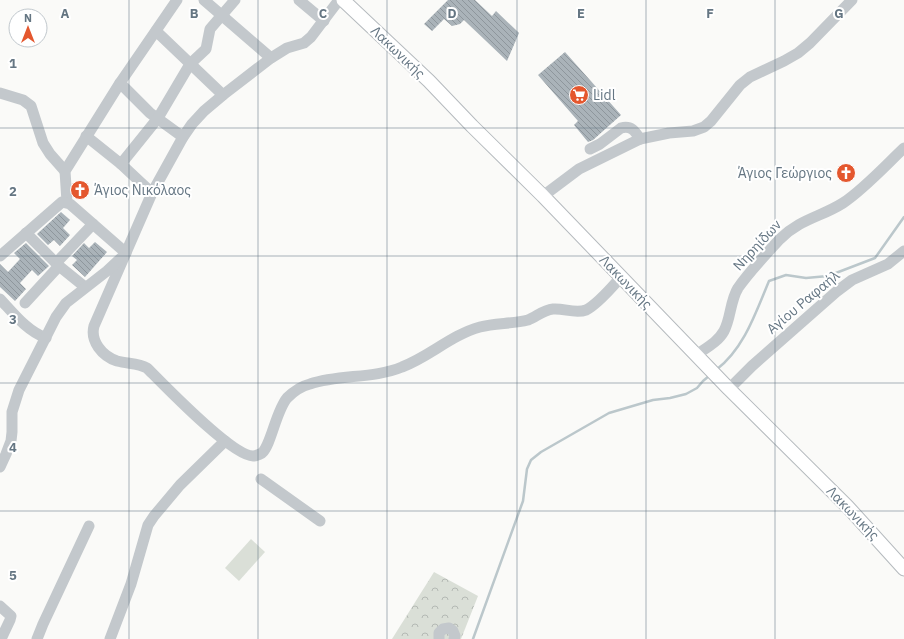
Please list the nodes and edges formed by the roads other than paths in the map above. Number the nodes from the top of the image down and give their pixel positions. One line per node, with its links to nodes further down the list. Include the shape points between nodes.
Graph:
1 (177, 0): 10 (street)
2 (204, 0): 8 (street)
3 (235, 0): 8 (street)
4 (299, 0): 9 (street)
5 (339, 0): 9 (street)
6 (343, 0): 25 (main road, Λακωνικής)
7 (852, 0): 19 (street, via 802,50 750,77 740,85 704,127)
8 (221, 15): 11 (street); 12 (street, via 210,29 206,49)
9 (324, 21): 11 (street, via 304,43 287,48)
10 (156, 31): 12 (street); 13 (street)
11 (271, 58): 15 (street)
12 (190, 64): 15 (street); 16 (street)
13 (120, 83): 16 (street); 17 (street)
14 (0, 93): 23 (street, via 23,100 31,106 43,143)
15 (223, 95): 18 (street, via 204,111)
16 (158, 118): 18 (street); 22 (street)
17 (86, 136): 22 (street); 23 (street)
18 (183, 137): 24 (street)
19 (640, 139): 21 (street, via 630,127 626,127); 25 (street, via 579,169)
20 (904, 148): 38 (street, Νηρηίδων, via 852,197 836,208 805,220 780,240 738,289 719,338)
21 (590, 149)
22 (121, 164): 24 (street)
23 (65, 171): 26 (street)
24 (152, 193): 30 (street)
25 (544, 196): 33 (main road, Λακωνικής)
26 (67, 202): 27 (street); 28 (street, via 58,204)
27 (93, 224): 30 (street); 32 (street)
28 (26, 233): 31 (street); 32 (street)
29 (904, 250): 39 (street, Αγίου Ραφαήλ, via 888,264 852,280 836,292)
30 (126, 253): 34 (street); 40 (street, via 94,326 92,333 95,343 107,356 116,361 147,368)
31 (0, 256)
32 (58, 264): 34 (street); 36 (street)
33 (621, 277): 38 (main road, Λακωνικής); 40 (street, via 593,305 581,311 553,309 526,320 481,327 470,330 402,368 308,384 297,390 281,407 266,447 262,453 255,456 236,450)
34 (85, 287): 37 (street, via 66,303)
35 (0, 299): 37 (street, via 29,329)
36 (25, 303)
37 (46, 338): 41 (street, via 18,390 10,441)
38 (698, 356): 39 (main road, Λακωνικής)
39 (729, 389): 45 (main road, Λακωνικής, via 847,506)
40 (225, 441): 49 (street, via 180,485 148,525 131,584)
41 (0, 467)
42 (261, 479): 43 (street)
43 (320, 521)
44 (89, 526): 48 (street)
45 (904, 569)
46 (0, 606): 47 (street, via 11,616)
47 (1, 639)
48 (37, 639)
49 (110, 639)
50 (439, 639): 51 (street, via 439,633 449,628 454,631)
51 (454, 639)

